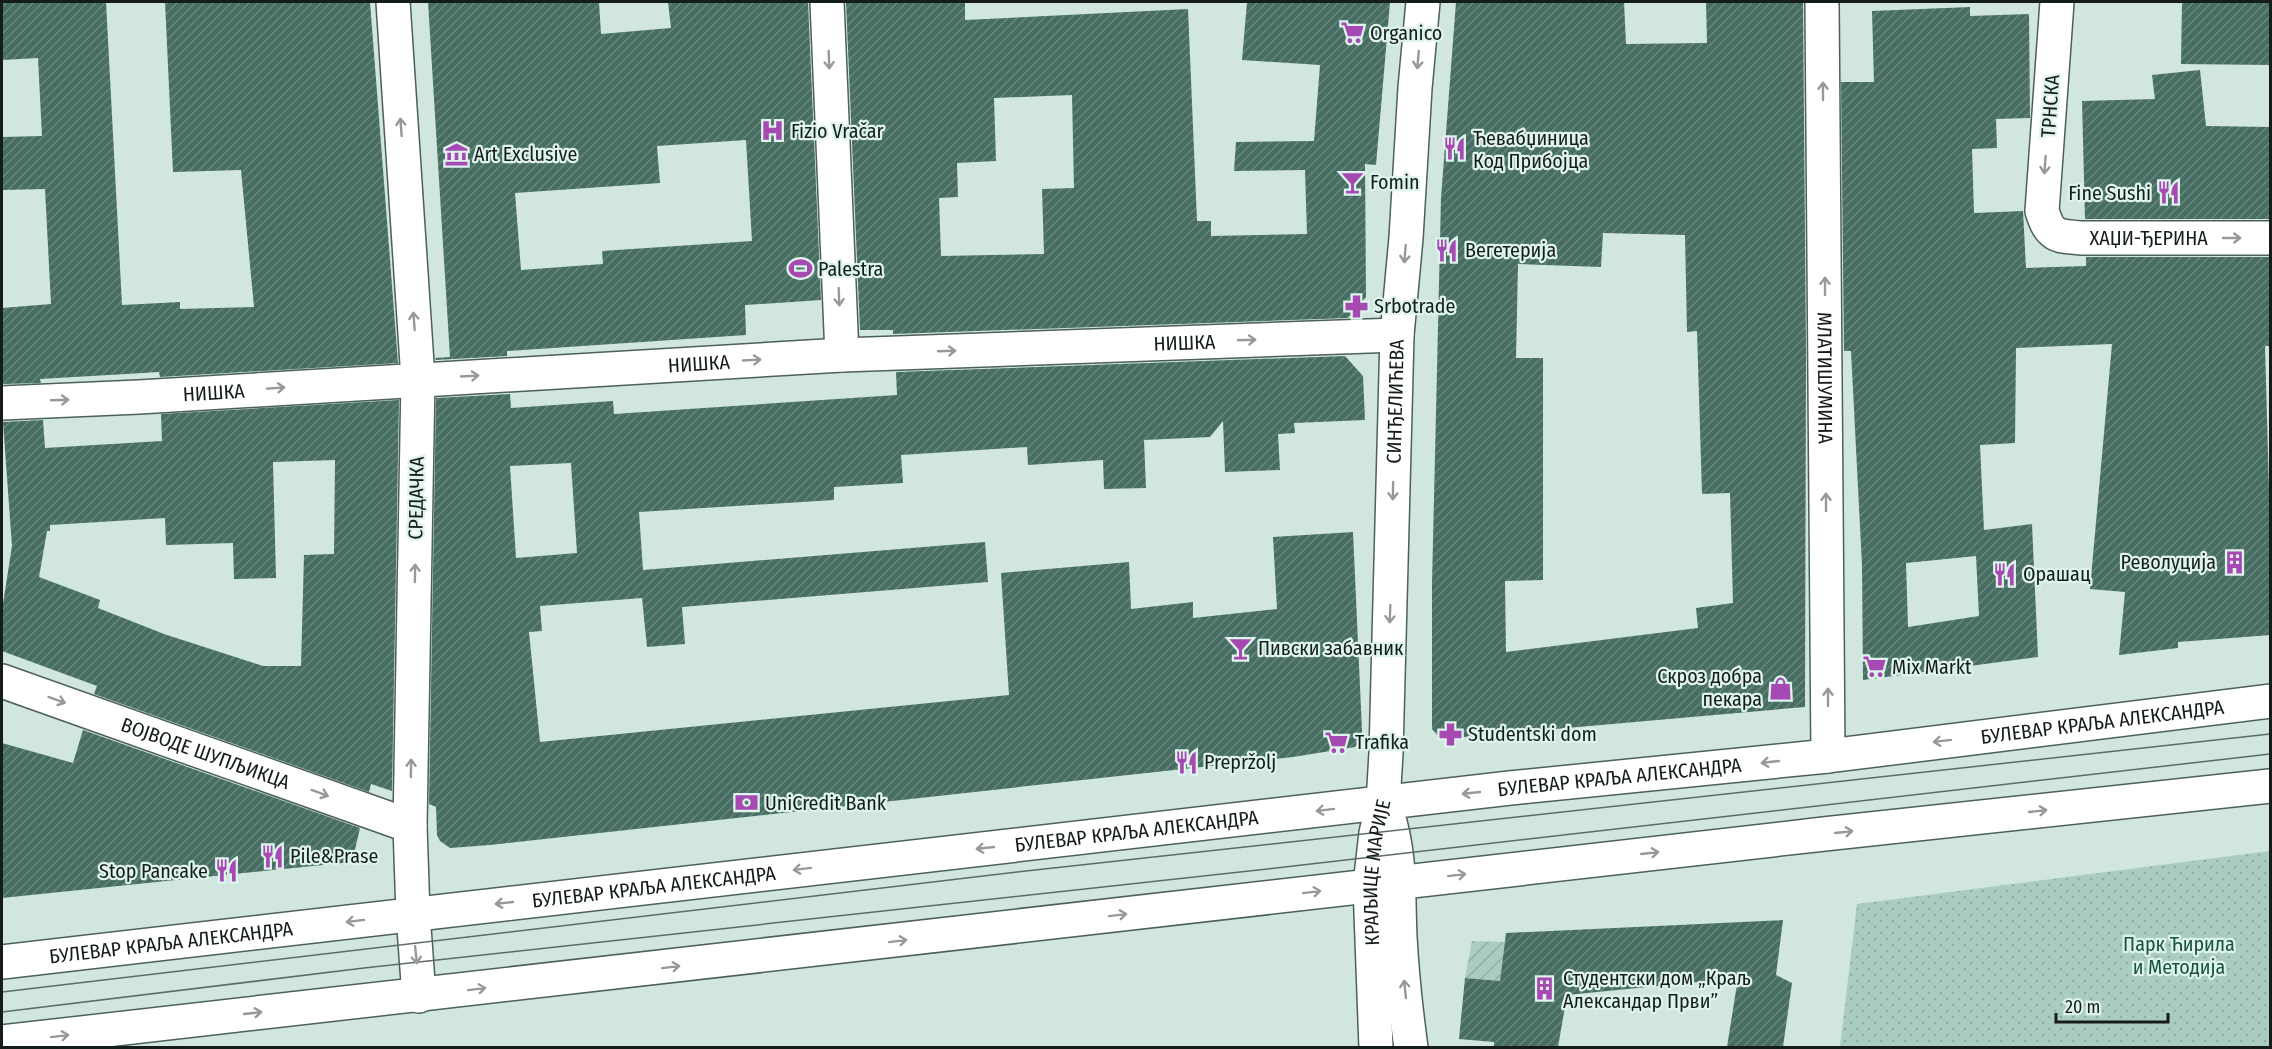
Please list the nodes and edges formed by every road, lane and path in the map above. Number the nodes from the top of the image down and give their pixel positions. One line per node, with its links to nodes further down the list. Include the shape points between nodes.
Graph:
1 (393, 2): 10 (main road, СРЕДАЧКА, one-way to 1)
2 (827, 2): 9 (main road, one-way to 9)
3 (1423, 2): 8 (main road, СИНЂЕЛИЋЕВА, one-way to 8)
4 (1822, 2): 14 (main road, МЛАТИШУМИНА, one-way to 4)
5 (2057, 2): 6 (main road, ТРНСКА, one-way to 6)
6 (2042, 211): 7 (main road, ХАЏИ-ЂЕРИНА, one-way to 7, via 2048,228 2061,237)
7 (2271, 238)
8 (1397, 335): 9 (main road, НИШКА, one-way to 8); 16 (main road, СИНЂЕЛИЋЕВА, one-way to 16)
9 (842, 355): 10 (main road, НИШКА, one-way to 9)
10 (418, 380): 11 (main road, НИШКА, one-way to 10); 17 (main road, СРЕДАЧКА, one-way to 10)
11 (2, 403)
12 (2, 681): 17 (main road, ВОЈВОДЕ ШУПЉИКЦА, one-way to 17)
13 (2271, 700): 14 (main road, БУЛЕВАР КРАЉА АЛЕКСАНДРА, one-way to 14)
14 (1828, 756): 16 (main road, БУЛЕВАР КРАЉА АЛЕКСАНДРА, one-way to 16)
15 (2271, 786): 18 (main road, one-way to 15)
16 (1383, 803): 18 (main road, КРАЉИЦЕ МАРИЈЕ); 19 (main road, БУЛЕВАР КРАЉА АЛЕКСАНДРА, one-way to 19)
17 (410, 826): 19 (main road, СРЕДАЧКА)
18 (1384, 884): 21 (main road, one-way to 18); 24 (main road, КРАЉИЦЕ МАРИЈЕ); 25 (main road, КРАЉИЦЕ МАРИЈЕ, one-way to 18, via 1402,966)
19 (413, 914): 20 (main road, БУЛЕВАР КРАЉА АЛЕКСАНДРА, one-way to 20); 21 (main road, СРЕДАЧКА, one-way to 21)
20 (2, 962)
21 (419, 996): 22 (main road, one-way to 21)
22 (142, 1036): 23 (main road, one-way to 22)
23 (2, 1042)
24 (1376, 1047)
25 (1411, 1047)

